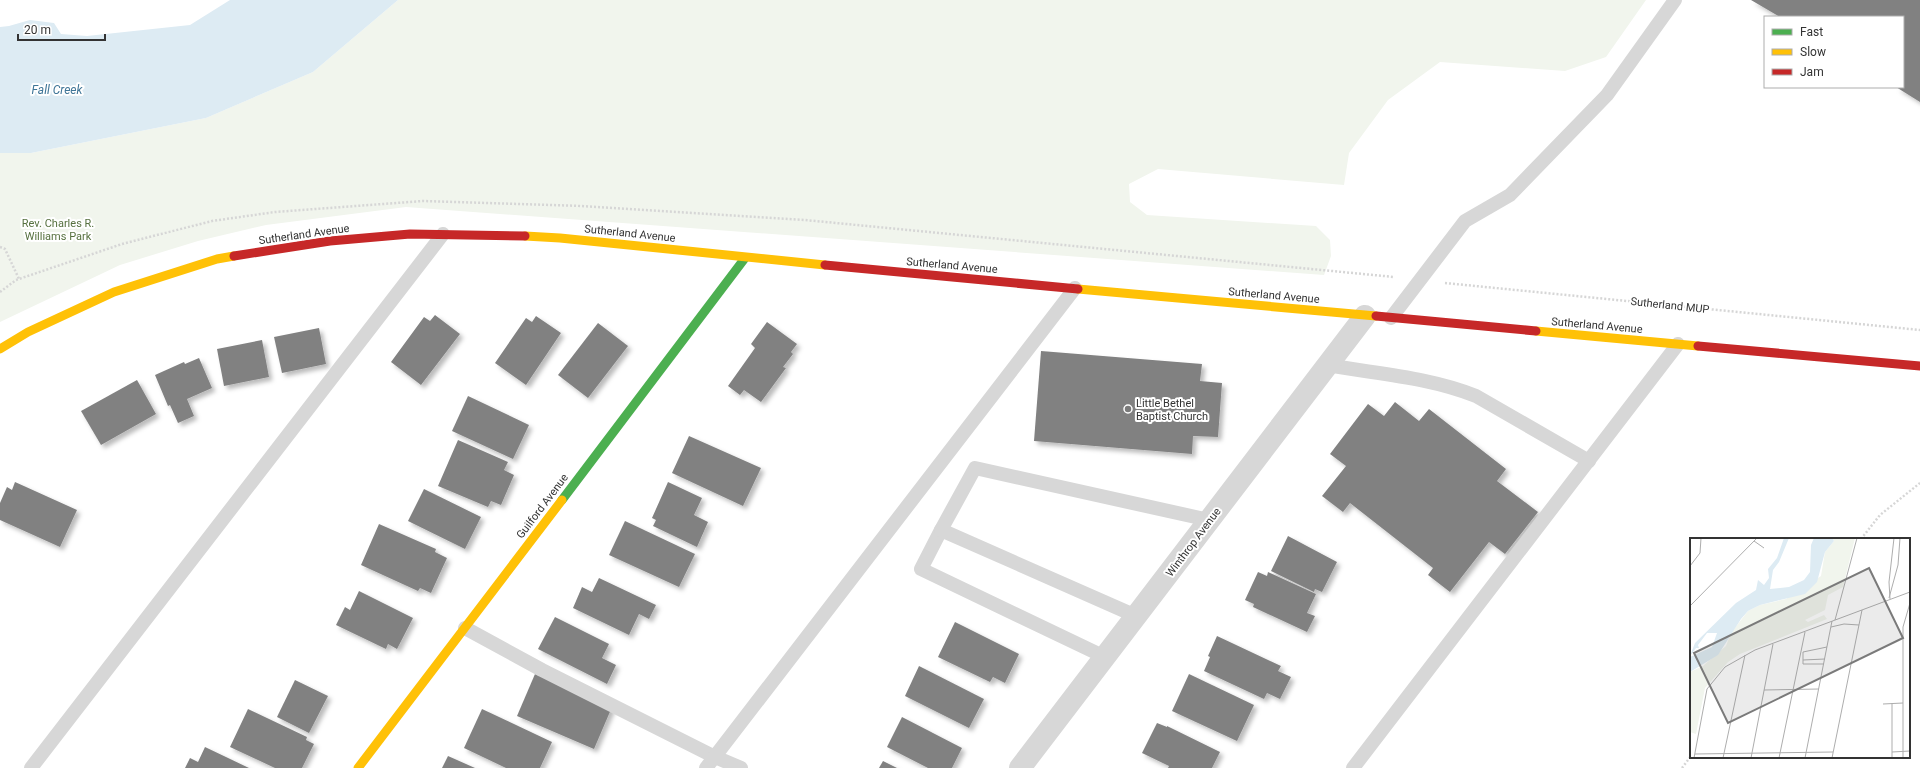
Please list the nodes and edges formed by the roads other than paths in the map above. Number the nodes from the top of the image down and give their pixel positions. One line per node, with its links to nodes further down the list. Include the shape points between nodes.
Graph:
1 (1675, 0): 6 (lane, via 1607,94 1510,195 1465,222)
2 (443, 234): 3 (street, Sutherland Avenue, via 560,238); 8 (street, Sutherland Avenue, via 410,234 330,241 217,259 114,292 28,332); 18 (lane)
3 (745, 258): 4 (street, Sutherland Avenue); 15 (street, Guilford Avenue)
4 (1075, 288): 5 (street, Sutherland Avenue); 17 (lane)
5 (1365, 316): 6 (street, Sutherland Avenue); 9 (street, Winthrop Avenue)
6 (1391, 318): 7 (street, Sutherland Avenue)
7 (1678, 344): 10 (street, Sutherland Avenue); 11 (lane)
8 (0, 349)
9 (1327, 365): 11 (lane, via 1434,382 1458,389 1476,396); 12 (street, Winthrop Avenue)
10 (1920, 366)
11 (1589, 460): 22 (lane)
12 (1209, 520): 13 (lane, via 975,468); 14 (street, Winthrop Avenue)
13 (941, 530): 14 (lane); 16 (lane, via 921,569)
14 (1136, 616): 16 (street, Winthrop Avenue)
15 (465, 628): 17 (lane); 19 (street, Guilford Avenue)
16 (1105, 657): 21 (street, Winthrop Avenue)
17 (710, 762): 20 (lane)
18 (31, 768)
19 (358, 768)
20 (741, 768)
21 (1020, 768)
22 (1353, 768)

